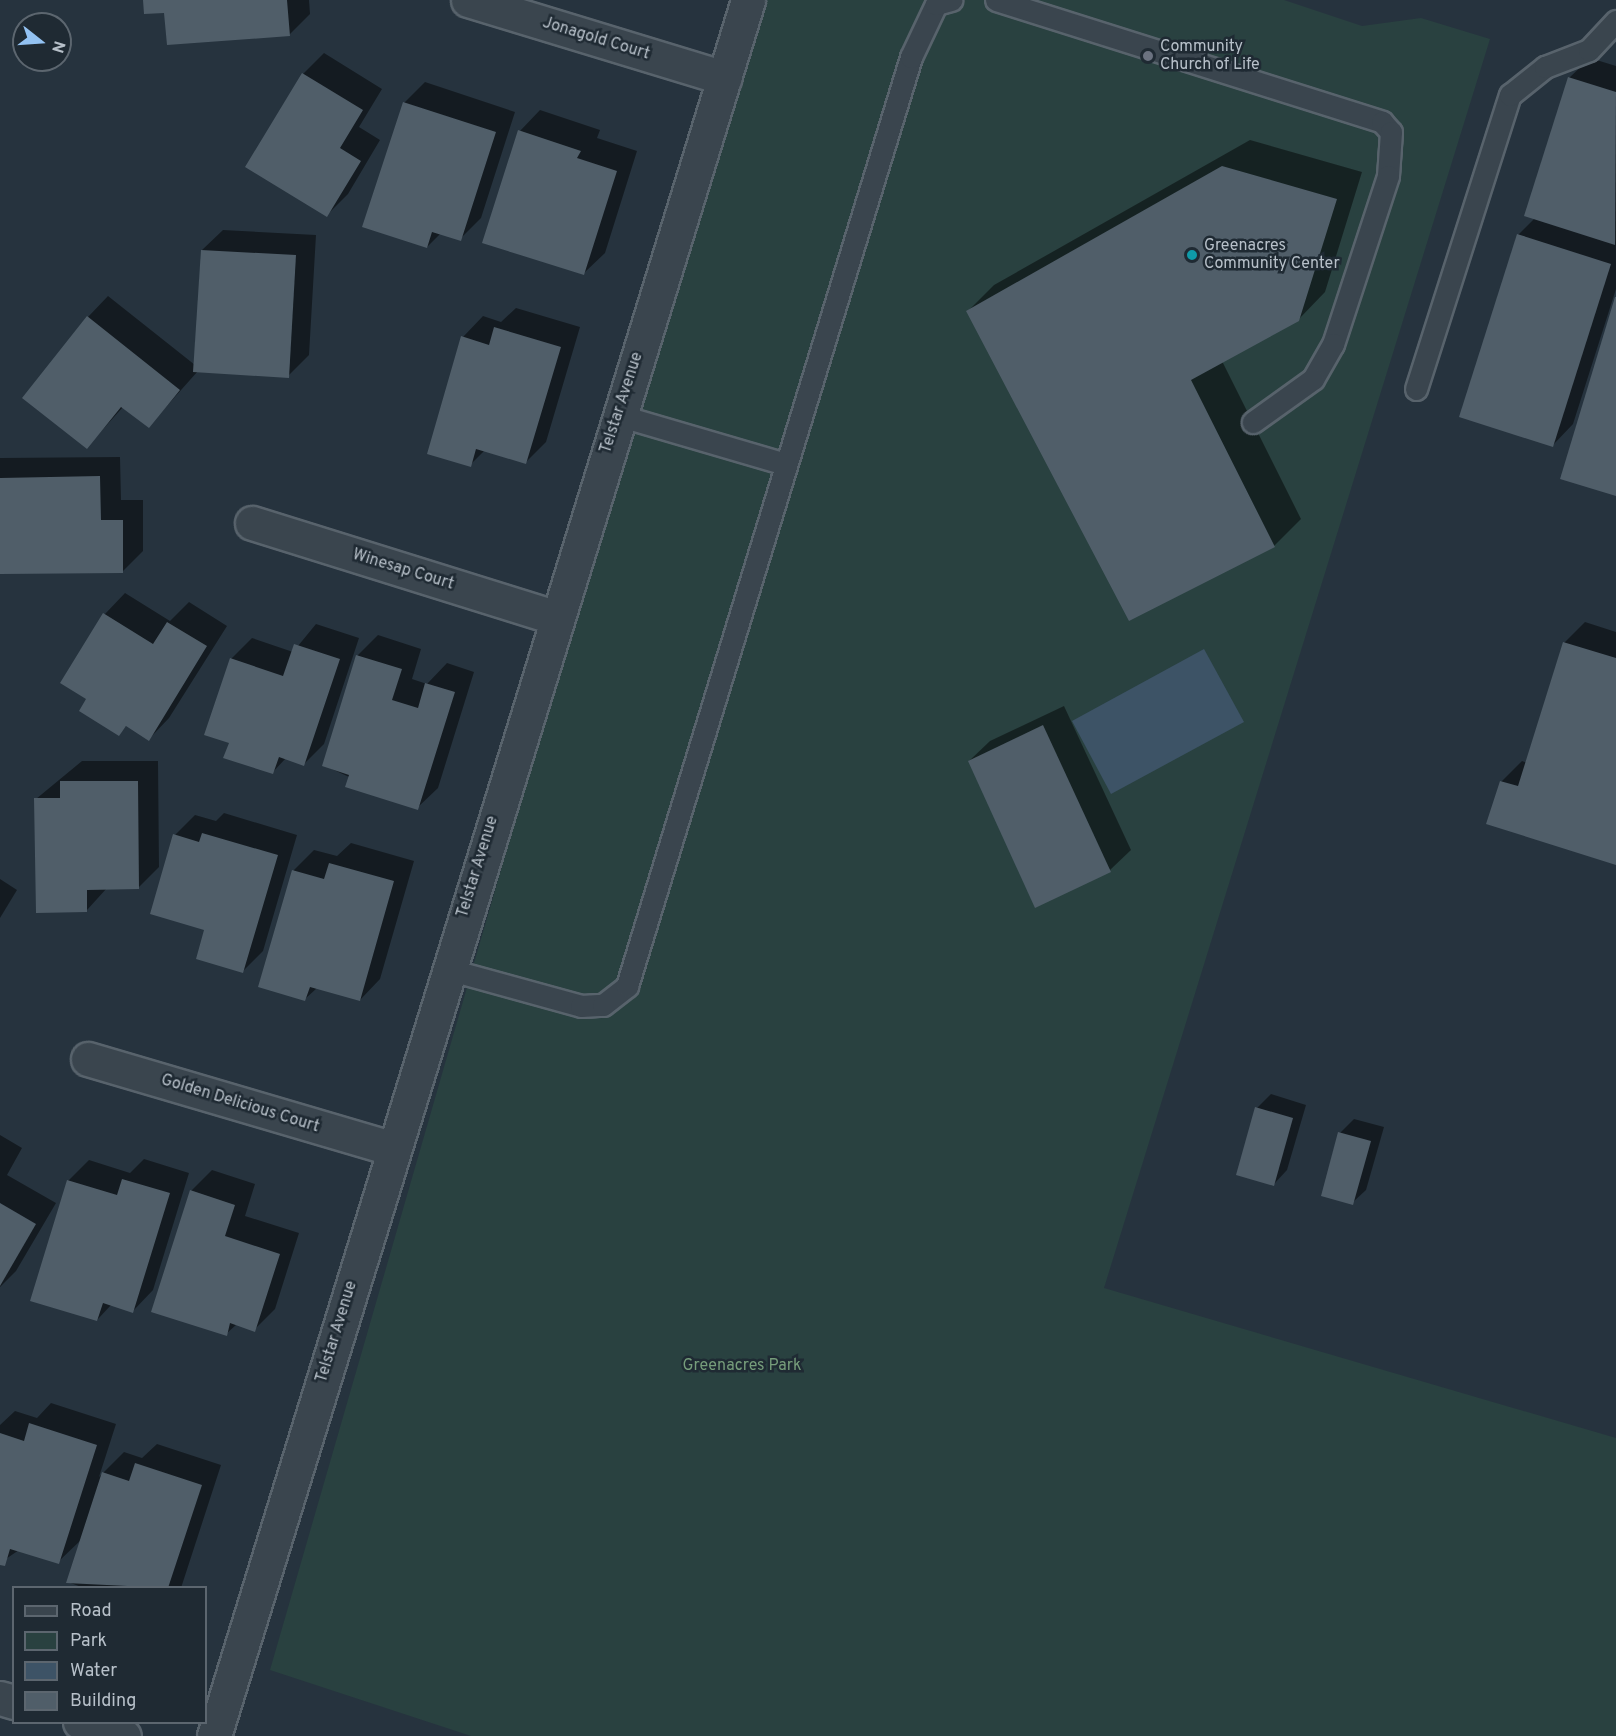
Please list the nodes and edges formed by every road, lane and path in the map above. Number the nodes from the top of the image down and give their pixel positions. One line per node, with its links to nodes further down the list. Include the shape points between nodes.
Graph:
1 (468, 0): 6 (street, Jonagold Court)
2 (748, 0): 6 (street, Telstar Avenue)
3 (951, 0): 10 (lane, via 936,4 911,57)
4 (996, 0): 9 (lane, via 1382,122 1391,132 1388,176 1333,344 1313,379)
5 (1616, 21): 7 (lane, via 1588,50 1545,67 1510,95)
6 (724, 78): 8 (street, Telstar Avenue)
7 (1416, 389)
8 (618, 415): 10 (lane); 12 (street, Telstar Avenue)
9 (1253, 422)
10 (786, 464): 13 (lane, via 627,986 603,1005 581,1006)
11 (252, 523): 12 (street, Winesap Court)
12 (554, 617): 13 (street, Telstar Avenue)
13 (447, 969): 15 (street, Telstar Avenue)
14 (88, 1059): 15 (street, Golden Delicious Court)
15 (393, 1149): 18 (street, Telstar Avenue)
16 (86, 1724): 17 (street)
17 (123, 1736)
18 (214, 1736)

